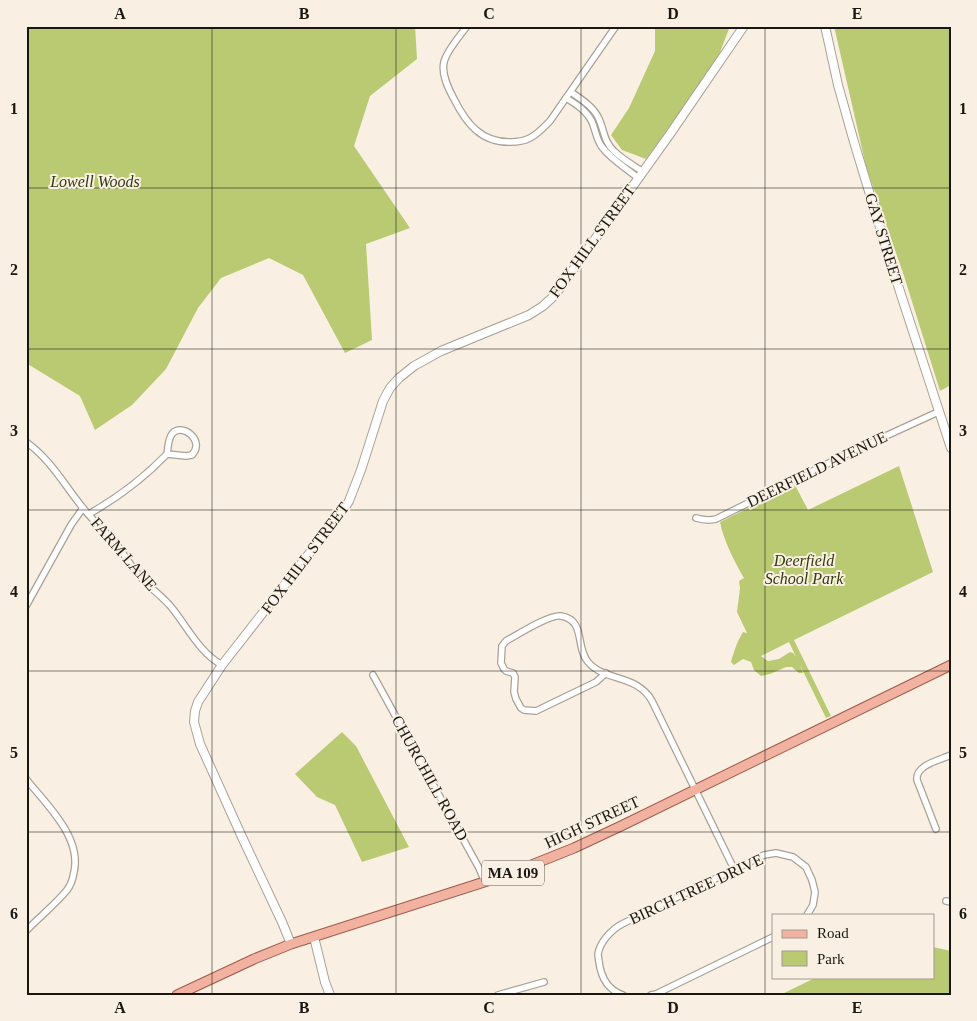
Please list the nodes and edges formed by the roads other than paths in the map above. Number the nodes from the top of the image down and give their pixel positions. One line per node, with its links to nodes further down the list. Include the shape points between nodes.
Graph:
1 (467, 26): 6 (street, via 448,53 443,70 459,109 479,133 501,142 529,139 550,121)
2 (616, 26): 5 (street)
3 (744, 26): 7 (street, FOX HILL STREET)
4 (825, 26): 8 (street, GAY STREET, via 854,142)
5 (571, 92): 6 (street); 7 (street, via 595,112 613,151)
6 (566, 98): 7 (street, via 590,117 596,138 606,152)
7 (641, 175): 16 (street, FOX HILL STREET, via 544,306 529,316 441,350 414,366 390,388 344,510)
8 (938, 412): 10 (street, GAY STREET); 14 (street, DEERFIELD AVENUE, via 716,519)
9 (26, 442): 12 (street, FARM LANE, via 52,465)
10 (951, 448)
11 (168, 454): 11 (street, via 173,432 185,431 196,442 192,455); 13 (street, via 110,502)
12 (83, 508): 13 (street, FARM LANE); 15 (street)
13 (89, 514): 16 (street, FARM LANE, via 145,582 171,607 205,652)
14 (696, 518)
15 (26, 606)
16 (222, 665): 30 (street, FOX HILL STREET, via 198,702 194,722 200,744)
17 (951, 665): 22 (main road, HIGH STREET / MA 109)
18 (606, 673): 18 (street, via 588,662 581,649 577,625 562,616 547,619 502,646 501,663 504,669 513,673 516,699 527,711 536,711 596,682); 22 (street, via 644,689)
19 (373, 675): 25 (street, CHURCHILL ROAD)
20 (951, 755): 23 (street, via 924,767 916,775)
21 (26, 779): 27 (street, via 65,829 76,866 68,889)
22 (695, 790): 24 (street); 25 (main road, HIGH STREET / MA 109, via 574,848)
23 (936, 829)
24 (734, 869): 26 (street, BIRCH TREE DRIVE, via 764,855 776,853 793,857 806,867 812,880 814,905); 35 (street, BIRCH TREE DRIVE, via 612,930 598,955 600,969 606,983)
25 (485, 882): 28 (main road, HIGH STREET / MA 109)
26 (808, 914)
27 (26, 931)
28 (314, 937): 30 (main road, HIGH STREET / MA 109); 33 (street)
29 (772, 937): 36 (street)
30 (291, 944): 32 (main road, HIGH STREET / MA 109)
31 (544, 982): 34 (street)
32 (177, 995)
33 (330, 995)
34 (498, 995)
35 (623, 995)
36 (651, 995)

